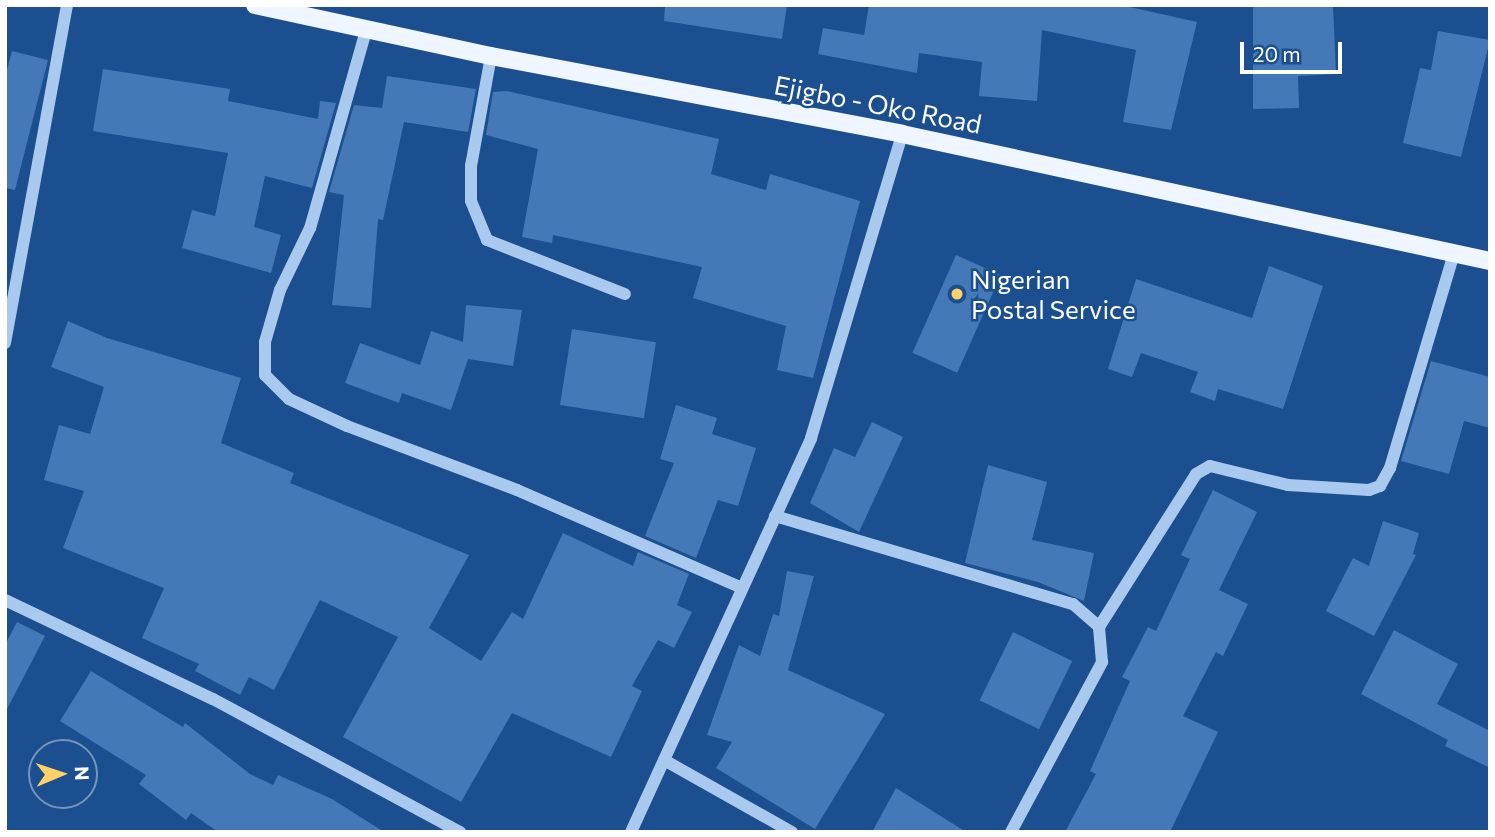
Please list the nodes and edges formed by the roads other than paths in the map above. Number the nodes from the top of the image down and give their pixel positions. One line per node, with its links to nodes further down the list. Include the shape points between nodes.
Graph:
1 (67, 5): 9 (street)
2 (255, 5): 3 (main road, Ejigbo - Oko Road)
3 (368, 27): 4 (main road, Ejigbo - Oko Road); 11 (street, via 310,228 276,303 265,342 265,375 289,399 347,426 517,490)
4 (491, 56): 5 (main road, Ejigbo - Oko Road); 8 (street, via 471,166 471,201 487,240)
5 (902, 134): 6 (main road, Ejigbo - Oko Road); 10 (street, via 828,388)
6 (1454, 253): 7 (main road, Ejigbo - Oko Road); 13 (street, via 1380,486 1369,490 1288,485 1210,466 1196,474)
7 (1490, 261)
8 (625, 294)
9 (5, 343)
10 (775, 516): 11 (street); 13 (street, via 1073,604)
11 (740, 587): 14 (street)
12 (5, 600): 15 (street, via 213,699)
13 (1099, 627): 18 (street, via 1102,662)
14 (664, 760): 16 (street); 17 (street)
15 (460, 832)
16 (631, 832)
17 (792, 832)
18 (1011, 832)

